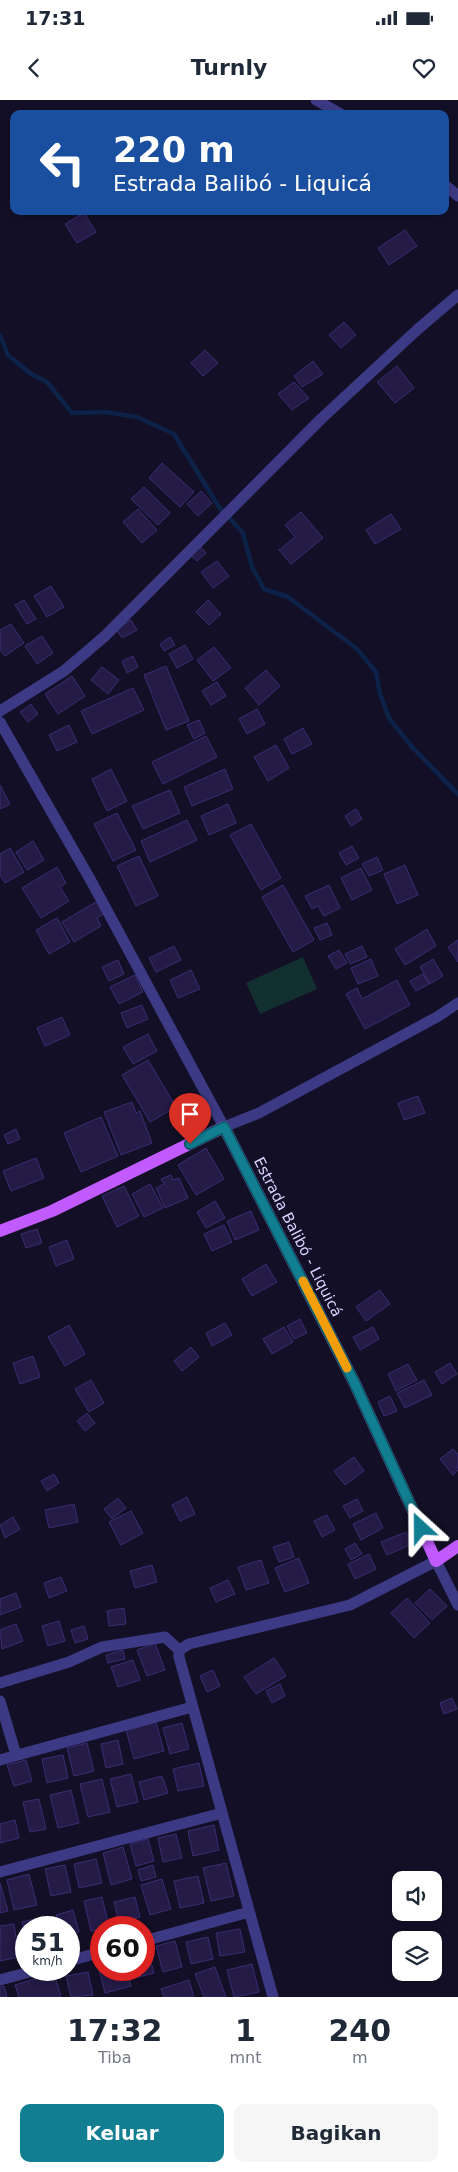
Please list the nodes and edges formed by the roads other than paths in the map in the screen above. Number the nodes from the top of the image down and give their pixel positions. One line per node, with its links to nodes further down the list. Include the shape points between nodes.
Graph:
1 (316, 100): 2 (street)
2 (334, 110)
3 (458, 295): 4 (street, via 321,419 105,636 64,671)
4 (0, 711)
5 (1, 728): 7 (street, via 90,879)
6 (458, 1003): 7 (street, via 438,1017 259,1113)
7 (224, 1127): 8 (main road, via 52,1211); 10 (main road, Estrada Balibó - Liquicá, via 355,1384)
8 (0, 1230)
9 (458, 1546): 10 (main road)
10 (436, 1561): 11 (street); 12 (street, via 350,1605 190,1644)
11 (458, 1605)
12 (179, 1650): 13 (street, via 165,1637 102,1647 69,1662); 15 (street)
13 (0, 1683)
14 (0, 1701): 16 (street)
15 (192, 1707): 16 (street); 18 (street)
16 (16, 1755): 17 (street)
17 (0, 1760)
18 (222, 1813): 19 (street); 20 (street)
19 (0, 1872)
20 (249, 1912): 21 (street); 24 (street)
21 (155, 1938)
22 (15, 1976): 23 (street)
23 (0, 1980)
24 (272, 1997)

